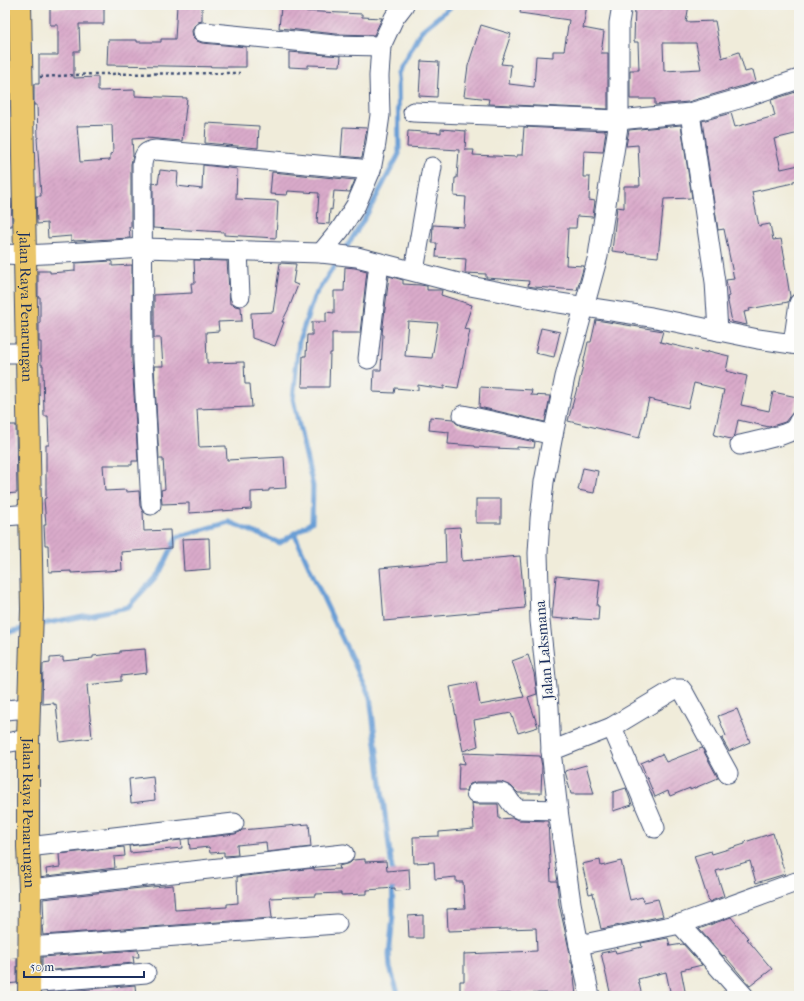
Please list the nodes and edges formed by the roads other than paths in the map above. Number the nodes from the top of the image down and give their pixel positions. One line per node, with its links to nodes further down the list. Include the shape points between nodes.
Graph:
1 (20, 5): 15 (main road, Jalan Raya Penarungan, via 22,78)
2 (404, 5): 5 (street, via 394,18)
3 (622, 5): 9 (street, Jalan Laksmana, via 619,23)
4 (203, 32): 5 (street, via 335,45)
5 (382, 46): 11 (street, via 379,76 380,115)
6 (799, 79): 8 (street)
7 (413, 112): 9 (street)
8 (690, 113): 9 (street); 21 (street, via 715,282)
9 (619, 120): 20 (street, Jalan Laksmana, via 598,256)
10 (432, 167): 17 (street)
11 (371, 170): 12 (street, via 151,151 143,158 142,164); 14 (street, via 356,205)
12 (142, 248): 13 (street); 15 (street); 30 (street, via 143,360)
13 (238, 251): 14 (street); 18 (street)
14 (324, 253): 16 (street)
15 (15, 255): 24 (main road, Jalan Raya Penarungan)
16 (379, 263): 17 (street); 25 (street)
17 (414, 271): 20 (street, via 470,286)
18 (240, 296)
19 (799, 303): 22 (street)
20 (584, 306): 21 (street); 28 (street, Jalan Laksmana)
21 (718, 331): 22 (street)
22 (796, 345)
23 (5, 353): 24 (street)
24 (27, 353): 31 (main road, Jalan Raya Penarungan)
25 (368, 359)
26 (463, 415): 28 (street)
27 (799, 421): 29 (street, via 790,432)
28 (553, 435): 38 (street, Jalan Laksmana, via 544,482 538,553 540,621)
29 (740, 446)
30 (151, 505)
31 (30, 514): 32 (street); 33 (main road, Jalan Raya Penarungan, via 32,621)
32 (5, 516)
33 (29, 708): 34 (street); 36 (main road, Jalan Raya Penarungan)
34 (5, 710)
35 (612, 727): 38 (street); 39 (street, via 675,689 681,689); 43 (street)
36 (28, 739): 37 (street); 44 (main road, Jalan Raya Penarungan)
37 (5, 743)
38 (551, 751): 41 (street, Jalan Laksmana)
39 (728, 773)
40 (476, 793): 41 (street, via 504,794 513,806 519,809)
41 (558, 810): 50 (street, Jalan Laksmana)
42 (234, 823): 44 (street)
43 (655, 828)
44 (28, 847): 47 (main road, Jalan Raya Penarungan)
45 (344, 854): 47 (street)
46 (796, 882): 49 (street)
47 (30, 889): 51 (main road, Jalan Raya Penarungan)
48 (337, 924): 51 (street)
49 (680, 924): 50 (street); 55 (street)
50 (579, 945): 54 (street, Jalan Laksmana)
51 (29, 947): 53 (main road, Jalan Raya Penarungan)
52 (146, 973): 53 (street)
53 (29, 990)
54 (590, 996)
55 (744, 996)

